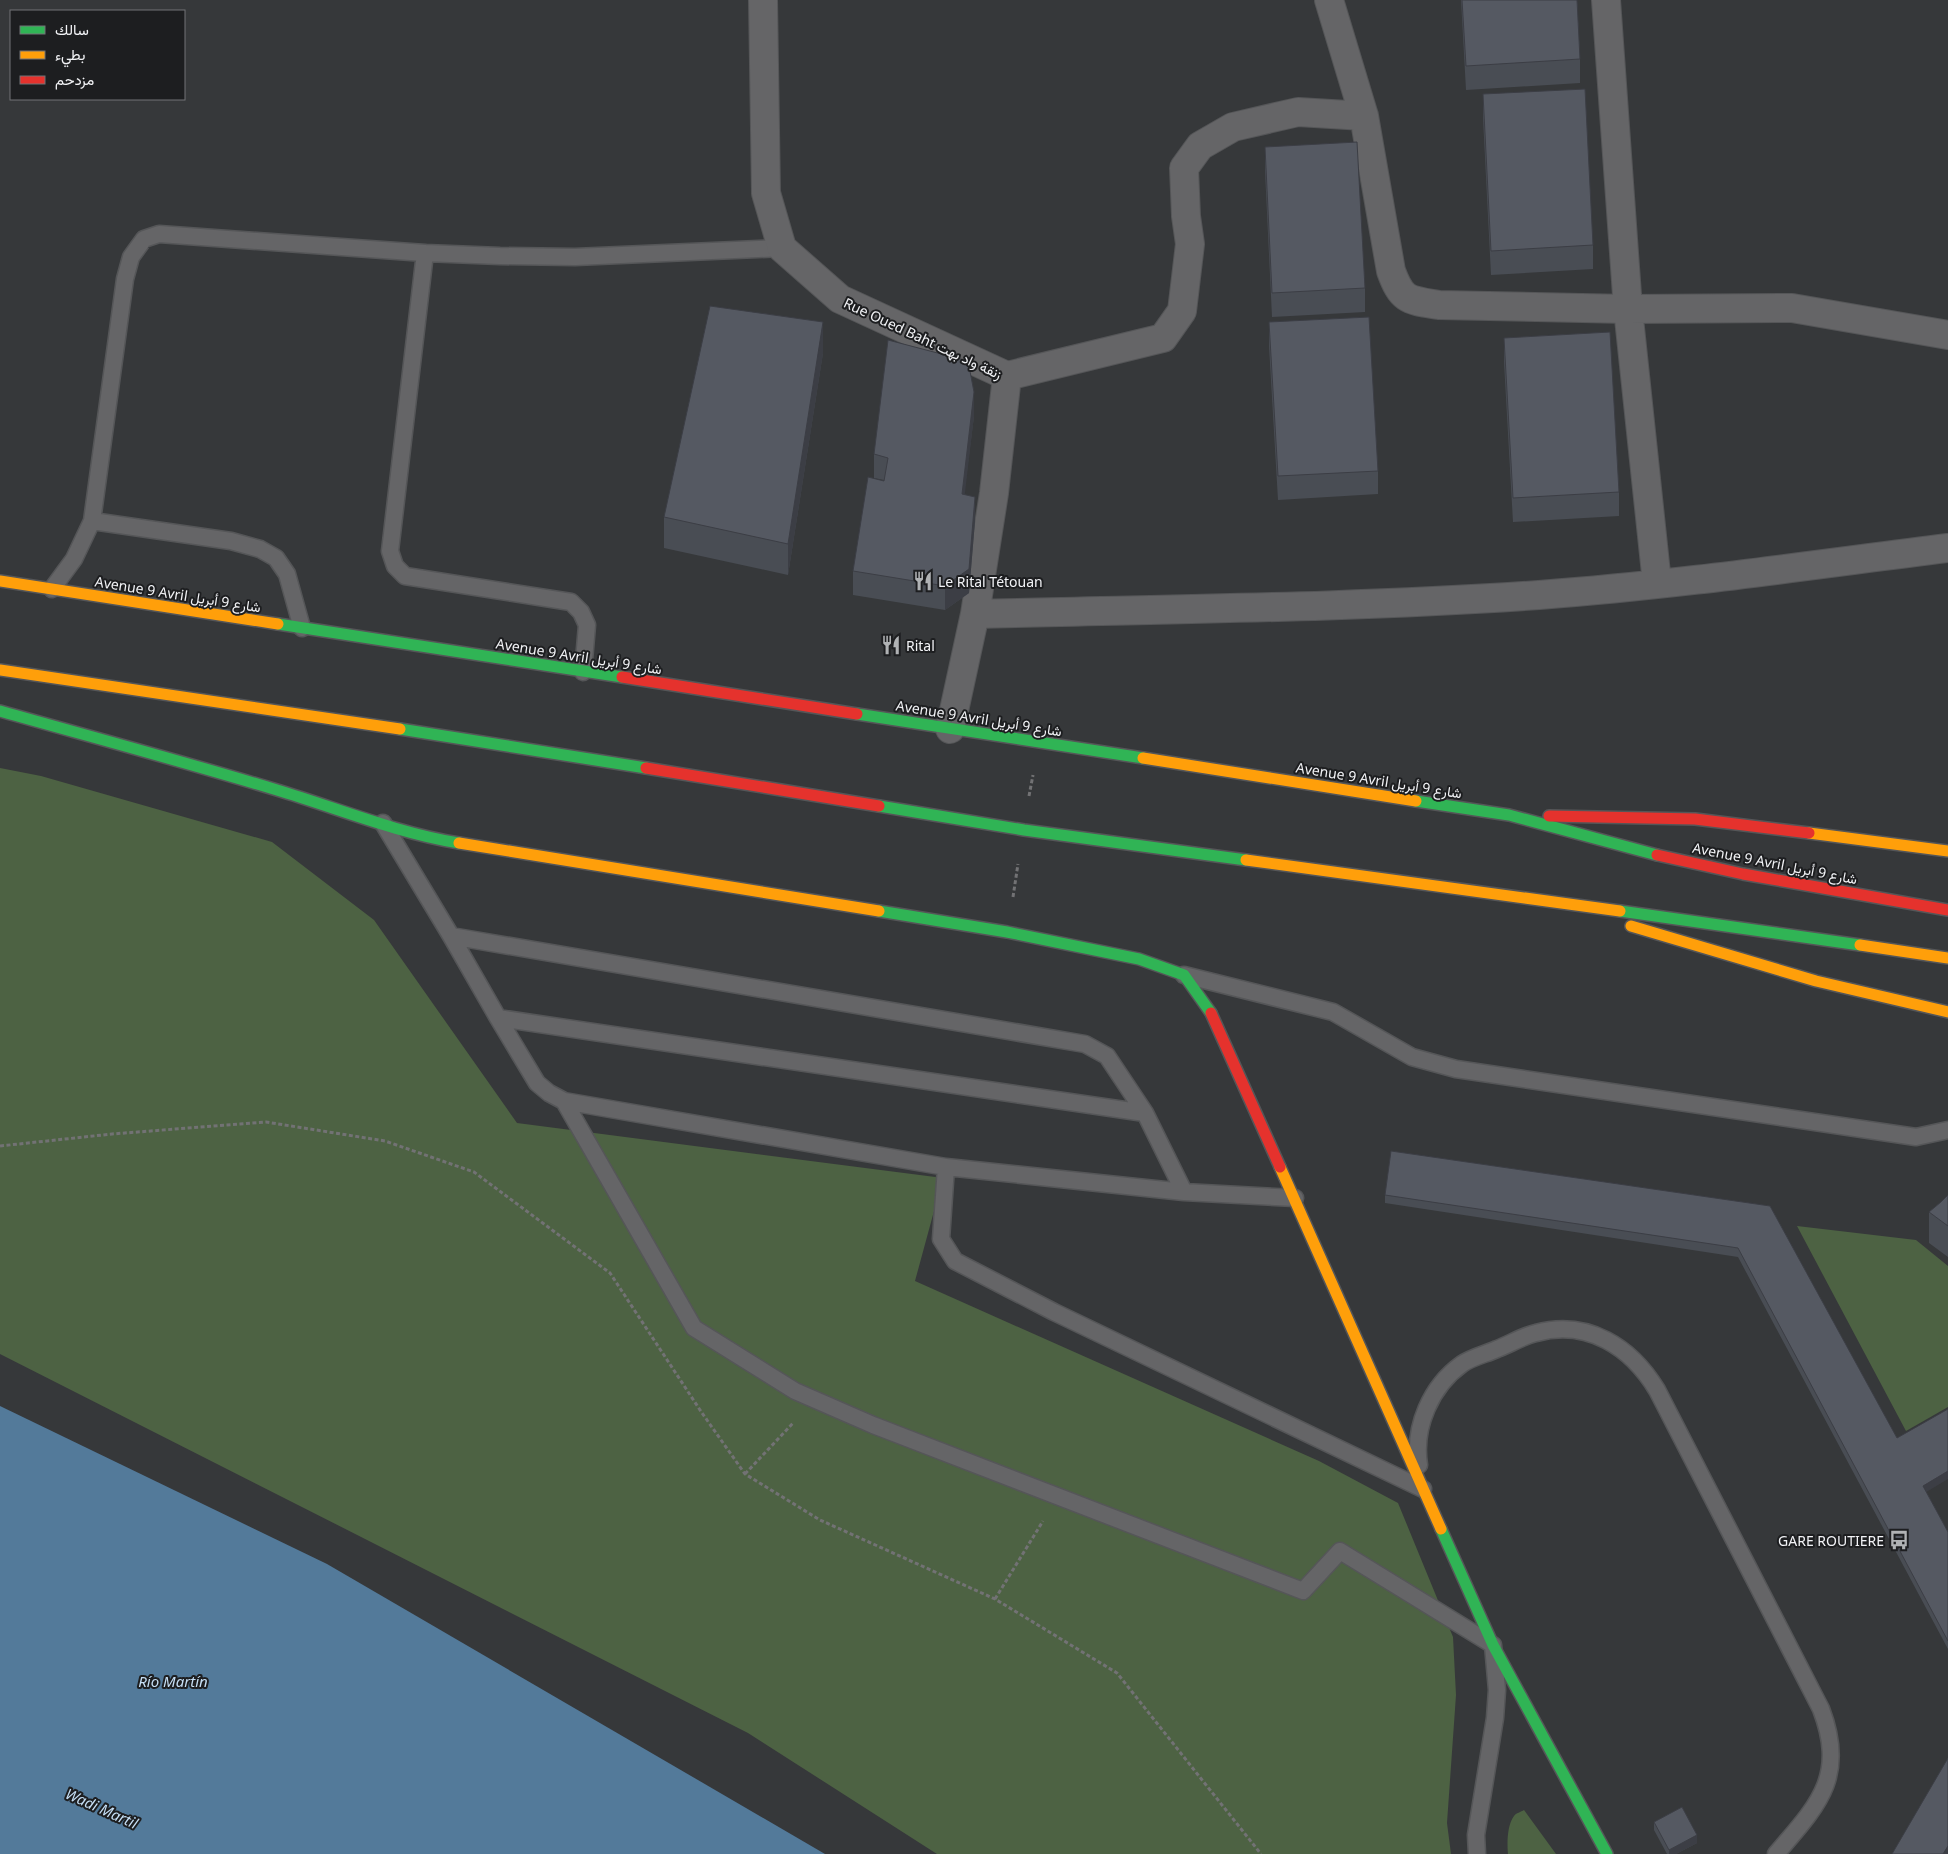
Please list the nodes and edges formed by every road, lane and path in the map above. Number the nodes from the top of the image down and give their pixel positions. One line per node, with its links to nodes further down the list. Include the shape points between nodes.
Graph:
1 (762, 0): 5 (street, via 766,193)
2 (1329, 0): 4 (street)
3 (1606, 0): 7 (street)
4 (1364, 116): 7 (street, via 1391,271 1404,296 1438,305); 9 (street, via 1298,112 1232,127 1200,146 1184,168 1190,244 1182,310 1163,338)
5 (782, 248): 6 (lane, via 575,257); 9 (street, Rue Oued Baht زنقة واد بهت, via 840,299)
6 (425, 253): 10 (lane, via 159,234 144,240 131,257 124,279); 18 (lane, via 390,551 395,566 405,576 571,602 587,625)
7 (1628, 309): 8 (street, via 1792,308); 13 (street)
8 (1948, 335)
9 (1007, 376): 15 (street, Rue Oued Baht زنقة واد بهت, via 994,493)
10 (92, 521): 14 (lane, via 74,559); 16 (lane, via 231,541 260,549 276,558 287,574)
11 (1948, 548): 13 (street)
12 (0, 581): 14 (main road, Avenue 9 Avril شارع 9 أبريل)
13 (1657, 583): 15 (street, via 1541,595 1413,602)
14 (52, 589): 16 (main road, Avenue 9 Avril شارع 9 أبريل)
15 (975, 614): 20 (street, Rue Oued Baht زنقة واد بهت)
16 (302, 628): 18 (main road, Avenue 9 Avril شارع 9 أبريل)
17 (0, 670): 24 (main road, via 421,732 1024,830)
18 (583, 672): 20 (main road, Avenue 9 Avril شارع 9 أبريل)
19 (0, 711): 22 (main road, via 278,790)
20 (950, 729): 21 (main road, Avenue 9 Avril شارع 9 أبريل)
21 (1509, 815): 23 (main road, via 1695,819); 25 (main road, Avenue 9 Avril شارع 9 أبريل, via 1658,856)
22 (383, 824): 26 (lane); 28 (main road, via 442,840 1007,932 1138,959)
23 (1948, 851)
24 (1548, 901): 27 (main road); 29 (main road, via 1816,981)
25 (1948, 910)
26 (452, 936): 30 (lane); 32 (lane, via 1085,1044 1107,1056)
27 (1948, 958)
28 (1184, 975): 33 (lane, via 1334,1012 1412,1057 1456,1069 1916,1137); 37 (main road, via 1210,1010)
29 (1948, 1012)
30 (498, 1018): 31 (lane, via 537,1083); 32 (lane)
31 (564, 1101): 35 (lane); 38 (lane, via 694,1328)
32 (1144, 1113): 36 (lane)
33 (1948, 1130)
34 (0, 1146): 39 (path, via 266,1122 385,1141 474,1172 610,1273)
35 (946, 1167): 36 (lane); 40 (lane, via 941,1240 955,1261)
36 (1184, 1192): 37 (lane)
37 (1295, 1198): 40 (main road)
38 (815, 1400): 39 (path); 41 (lane)
39 (745, 1474): 42 (path, via 820,1520)
40 (1423, 1489): 43 (main road); 47 (lane, via 1418,1458 1422,1422 1438,1389 1464,1363 1535,1333 1553,1330 1589,1333 1607,1339 1637,1361 1657,1390 1827,1724 1830,1758 1825,1787 1808,1818)
41 (1059, 1496): 42 (path); 43 (lane, via 1303,1591 1340,1551)
42 (995, 1599): 44 (path, via 1118,1674)
43 (1493, 1645): 45 (lane, via 1497,1690 1495,1718 1476,1836); 46 (main road)
44 (1262, 1854)
45 (1477, 1854)
46 (1607, 1854)
47 (1776, 1854)

